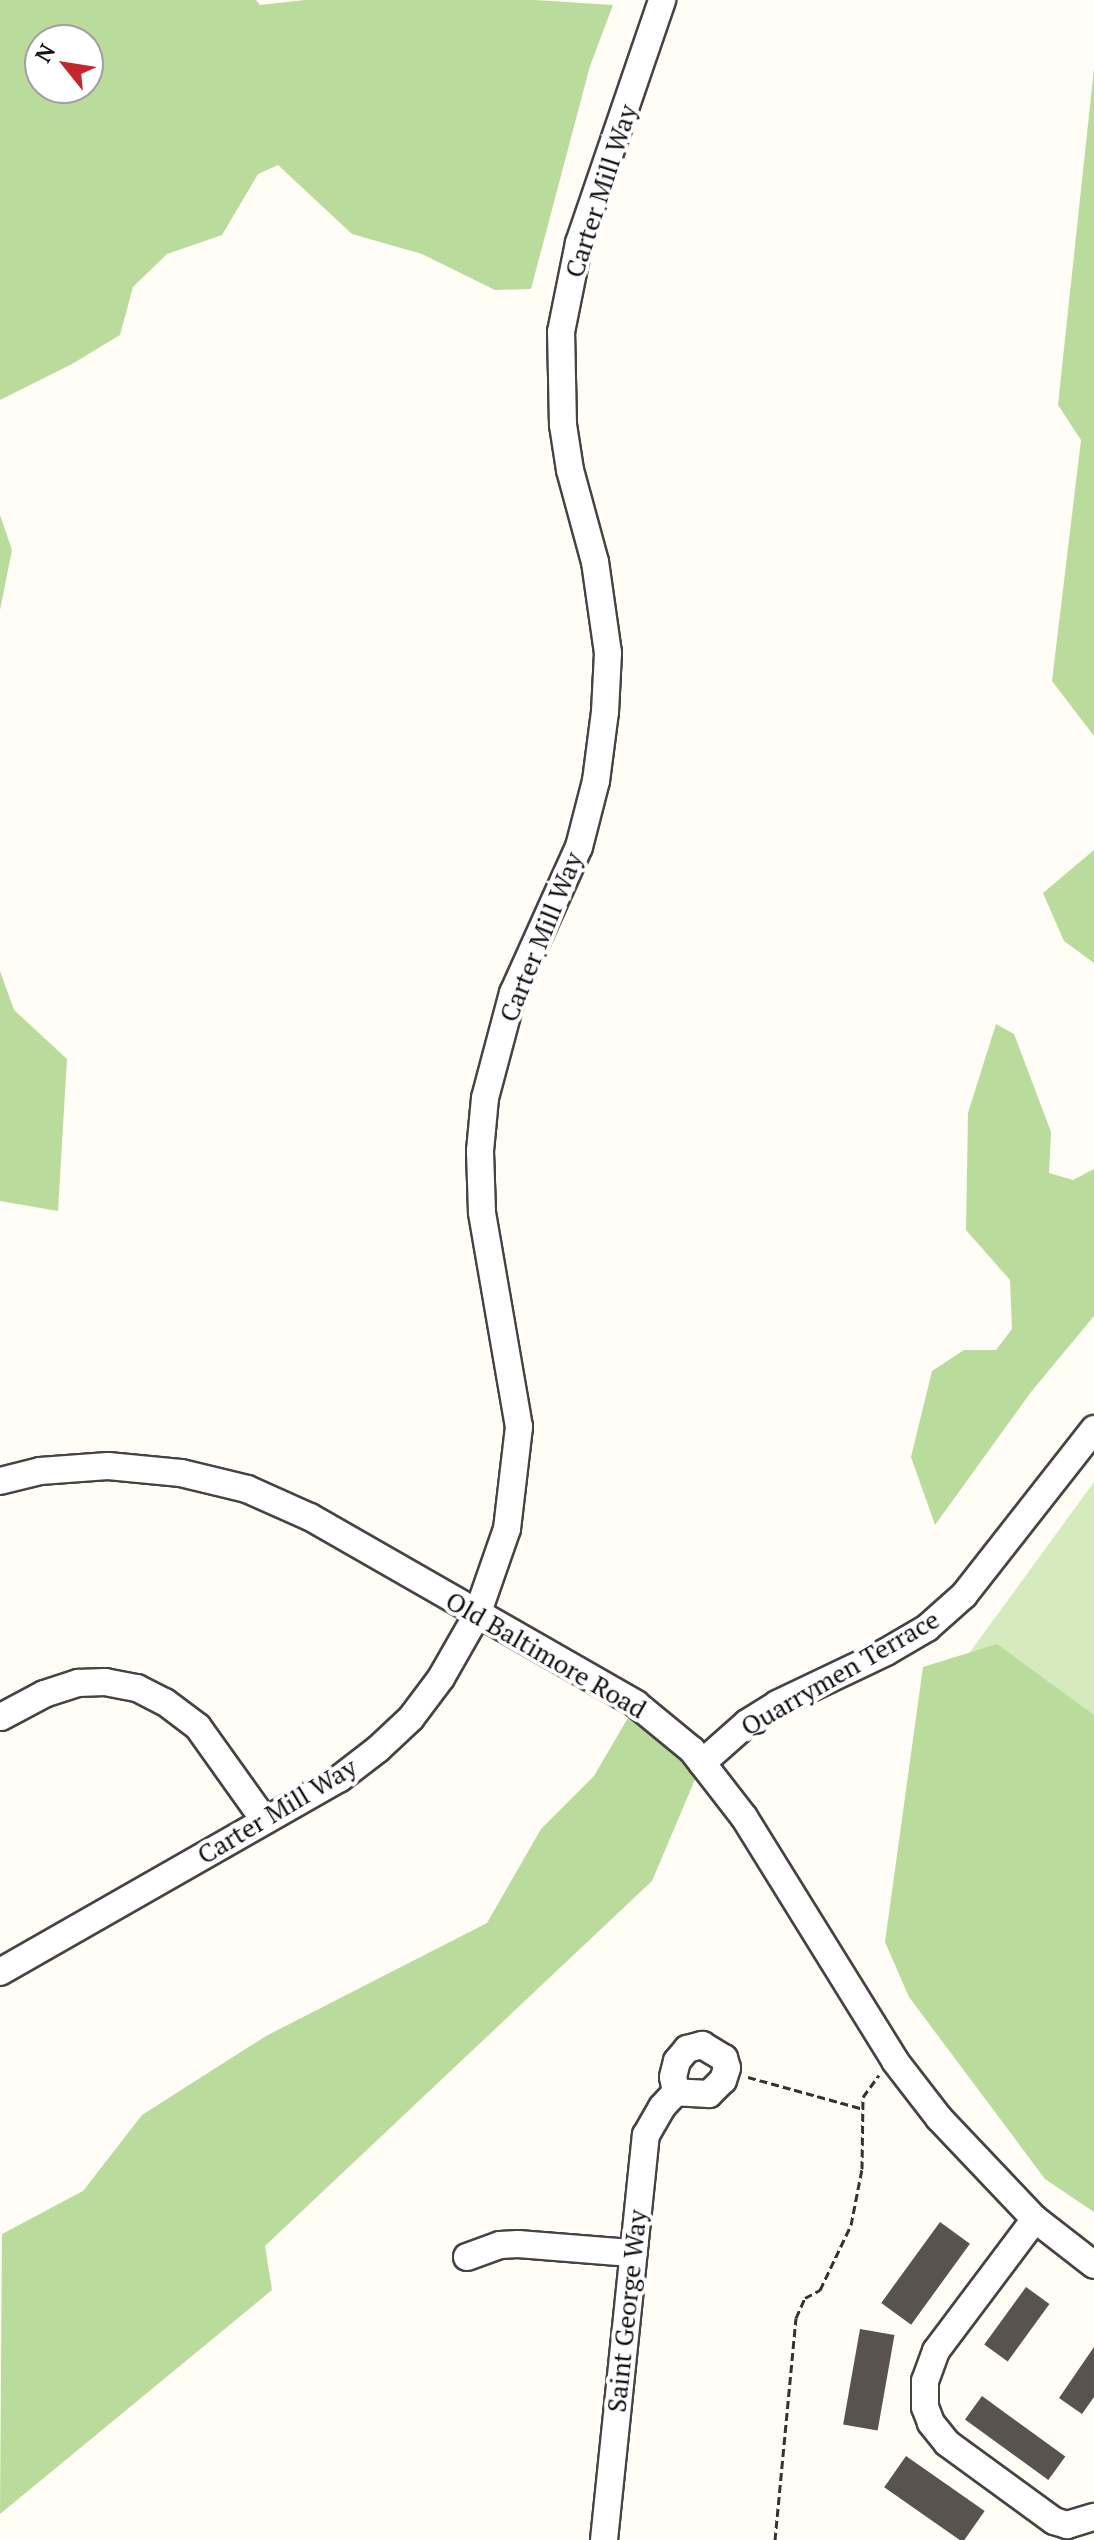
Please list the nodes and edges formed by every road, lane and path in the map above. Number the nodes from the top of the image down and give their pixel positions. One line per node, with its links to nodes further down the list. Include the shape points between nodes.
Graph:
1 (662, 0): 4 (street, Carter Mill Way, via 579,243 561,332 563,425 595,562 608,653 605,712 596,781 579,847 513,993 485,1098 482,1212 519,1427 507,1529)
2 (1094, 1429): 6 (street, Quarrymen Terrace, via 964,1595 927,1628 777,1704)
3 (0, 1481): 4 (street, Old Baltimore Road, via 40,1471 108,1466 181,1473 247,1489 310,1517)
4 (477, 1615): 6 (street, Old Baltimore Road, via 636,1704); 7 (street, Carter Mill Way, via 411,1718 339,1779)
5 (1, 1717): 7 (street, via 78,1683 137,1688 198,1727)
6 (702, 1763): 9 (street, Old Baltimore Road, via 744,1817)
7 (265, 1821): 8 (street, Carter Mill Way)
8 (0, 1972)
9 (895, 2061): 12 (path, via 864,2091); 13 (street, Old Baltimore Road, via 974,2158)
10 (726, 2073): 11 (street, via 709,2094); 11 (street, Saint George Way, via 726,2062 717,2051 694,2046 674,2069); 12 (path)
11 (676, 2092): 14 (street, Saint George Way, via 646,2135)
12 (863, 2109): 19 (path, via 862,2169 851,2225 820,2290 805,2298 796,2318)
13 (1035, 2219): 16 (street, Old Baltimore Road); 17 (street, via 936,2351 925,2381 925,2407 947,2443 1054,2521 1067,2525)
14 (631, 2253): 15 (street, via 518,2244); 18 (street, Saint George Way)
15 (467, 2257)
16 (1094, 2265)
17 (1094, 2517)
18 (604, 2540)
19 (775, 2540)

